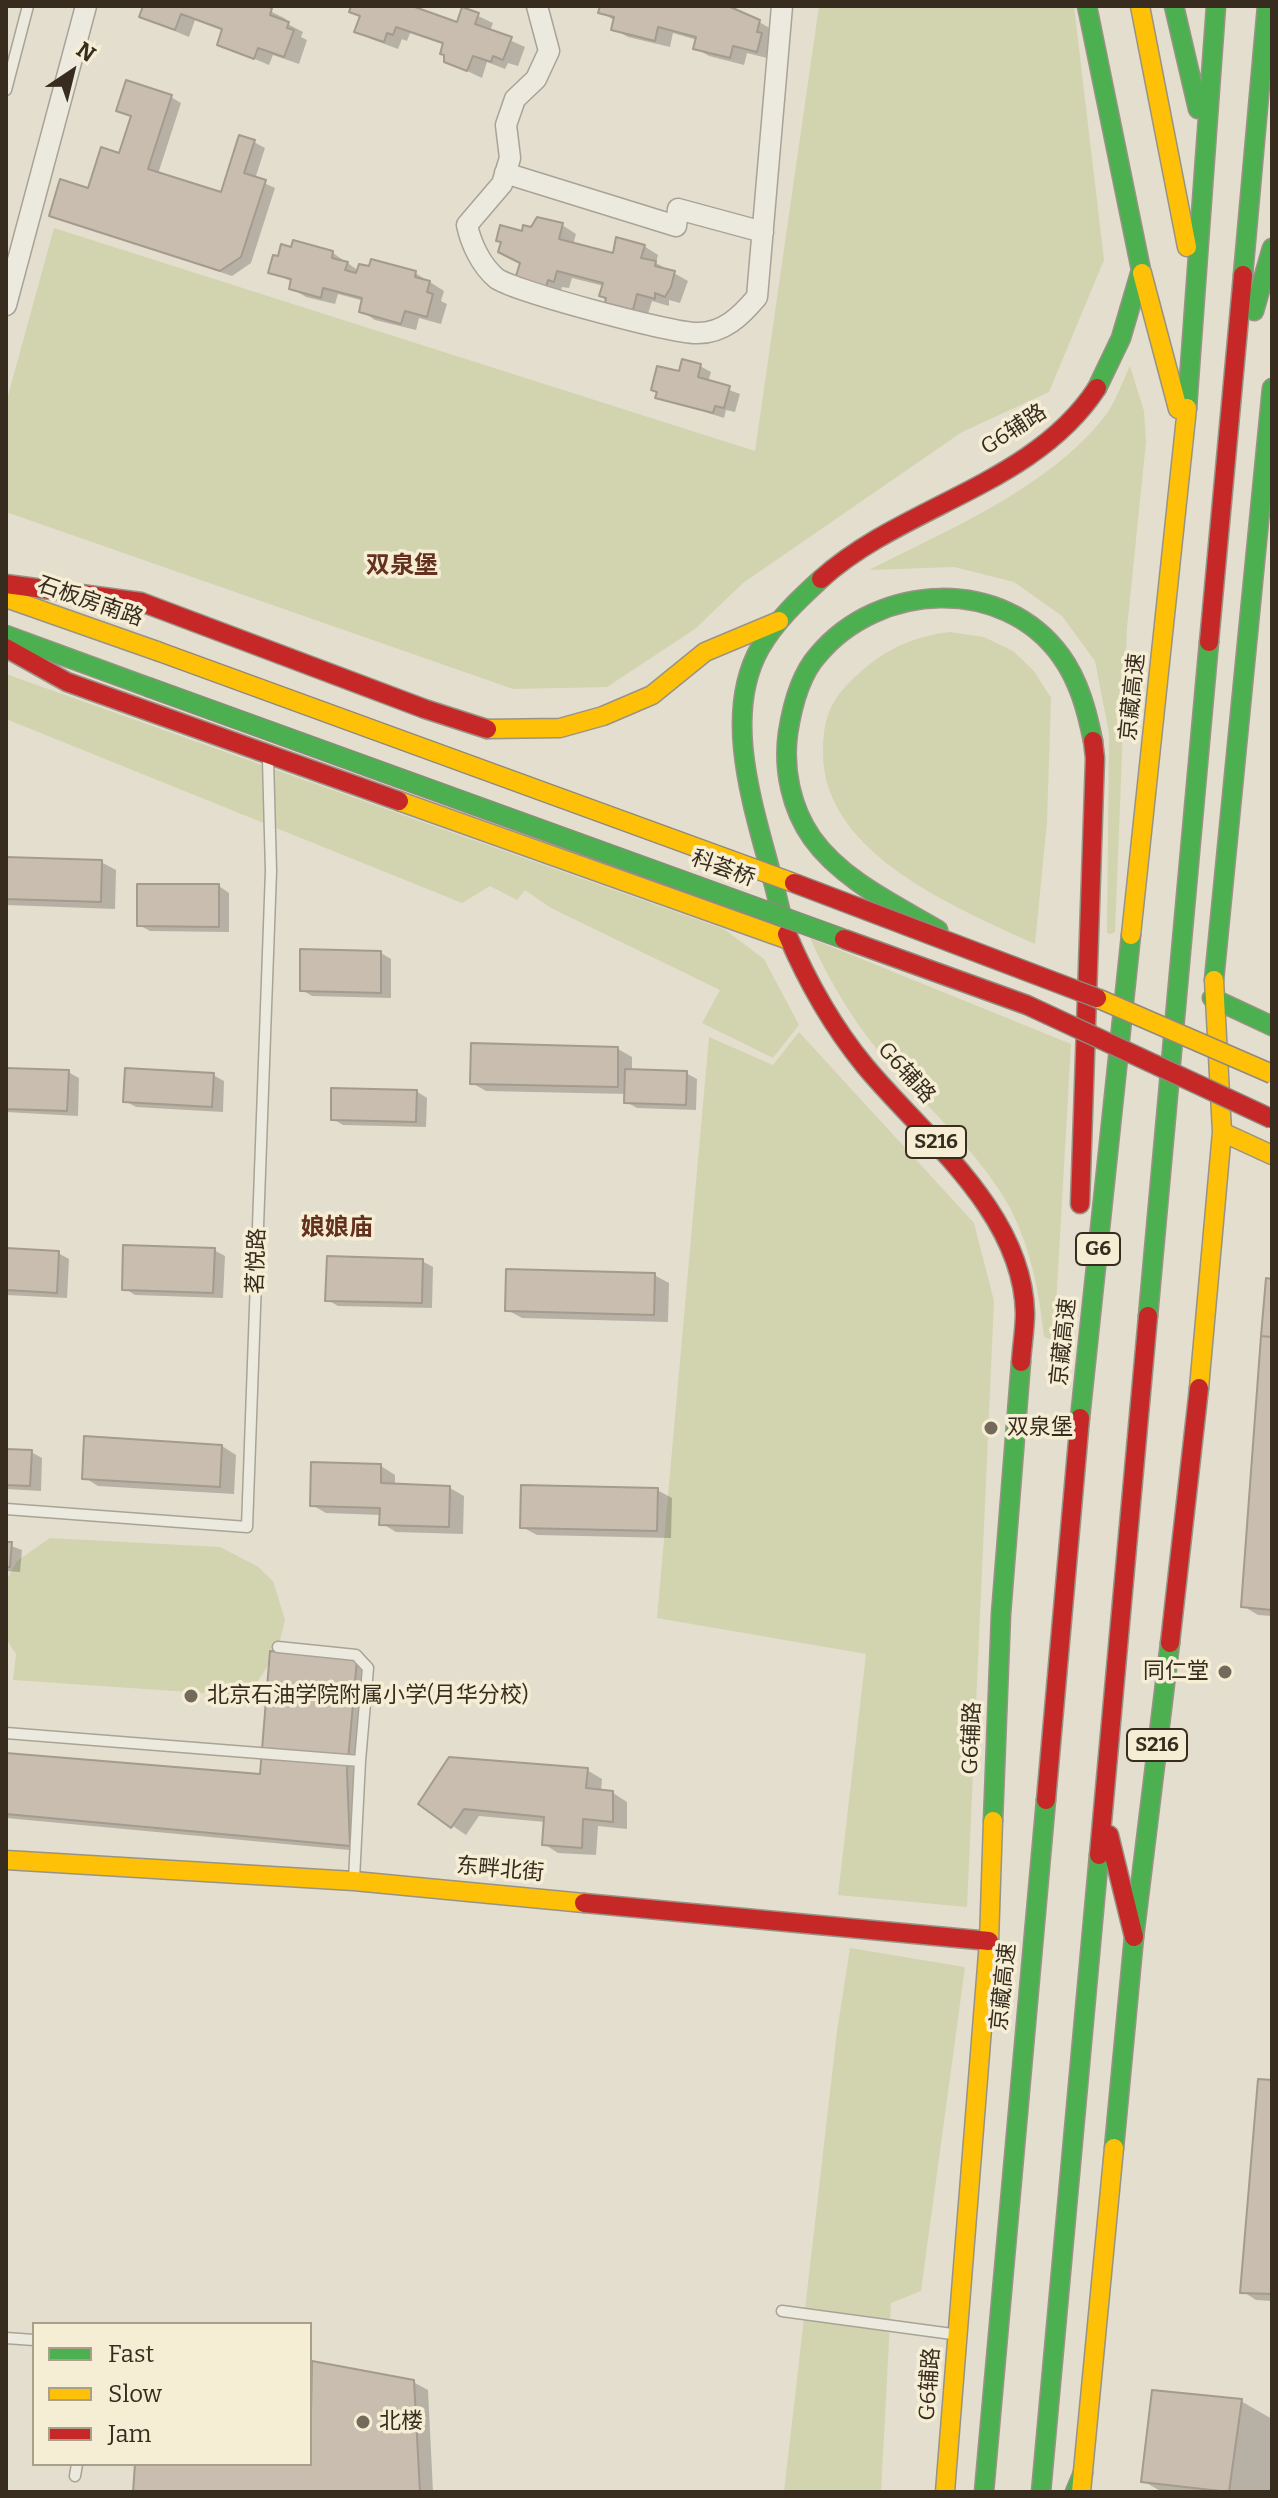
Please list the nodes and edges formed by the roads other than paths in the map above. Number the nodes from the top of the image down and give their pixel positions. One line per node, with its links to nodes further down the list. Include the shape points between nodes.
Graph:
1 (28, 6): 10 (lane)
2 (86, 6): 17 (street)
3 (537, 6): 12 (street, via 549,51 536,79 515,99 506,125 510,158)
4 (782, 6): 13 (street)
5 (1087, 6): 15 (main road, G6辅路 / S216)
6 (1140, 6): 16 (main road)
7 (1174, 6): 11 (main road)
8 (1216, 6): 11 (main road, 京藏高速 / G6)
9 (1267, 6): 19 (main road, G6)
10 (6, 90)
11 (1207, 148): 16 (main road, 京藏高速 / G6)
12 (505, 173): 13 (street, via 676,226 678,209); 13 (street, via 502,184 467,225 471,245 497,279 630,319 698,333 734,323 757,297)
13 (763, 232)
14 (1272, 248): 19 (main road)
15 (1142, 273): 20 (main road); 24 (main road, G6辅路 / S216, via 1101,384 1057,434 864,549 810,587)
16 (1196, 298): 20 (main road, 京藏高速 / G6)
17 (6, 305)
18 (1272, 388): 21 (main road, S216)
19 (1228, 406): 42 (main road, G6)
20 (1185, 433): 37 (main road, 京藏高速 / G6)
21 (1264, 524): 31 (main road, S216)
22 (6, 584): 24 (main road, via 141,602 495,731 560,728 603,716 652,695 705,652)
23 (6, 598): 27 (main road, 石板房南路)
24 (779, 621): 29 (main road, G6辅路 / S216, via 756,656 745,693 745,761)
25 (6, 635): 34 (main road, 科荟桥, bridge, via 1027,1005)
26 (6, 648): 28 (main road, via 67,682)
27 (157, 651): 30 (main road, 科荟桥, bridge)
28 (268, 754): 29 (main road); 38 (lane, 茗悦路, via 271,871 247,1527)
29 (789, 940): 46 (main road, G6辅路 / S216, via 864,1065 972,1181 1005,1236 1019,1272 1025,1311 1001,1614)
30 (960, 944): 33 (main road, 科荟桥, bridge); 37 (main road, bridge, via 861,883 811,838 787,769 793,709 818,655 863,616 931,596 994,605 1026,622 1051,644 1074,677 1090,720 1095,758 1080,1183)
31 (1212, 998): 32 (main road); 35 (main road, S216)
32 (1272, 1026)
33 (1272, 1074)
34 (1272, 1119)
35 (1222, 1132): 36 (main road); 45 (main road, S216, via 1195,1435)
36 (1272, 1155)
37 (1080, 1414): 55 (main road, 京藏高速 / G6)
38 (6, 1509)
39 (278, 1647): 41 (lane, via 356,1655 368,1668)
40 (6, 1733): 41 (lane)
41 (360, 1761): 44 (lane)
42 (1102, 1803): 45 (main road); 56 (main road, G6)
43 (6, 1860): 44 (main road, 东畔北街)
44 (354, 1881): 46 (main road, 东畔北街)
45 (1134, 1937): 52 (main road, S216)
46 (989, 1941): 48 (main road, G6辅路 / S216)
47 (782, 2311): 48 (lane)
48 (958, 2335): 54 (main road, G6辅路 / S216)
49 (6, 2338): 50 (lane)
50 (32, 2340)
51 (77, 2466): 53 (lane)
52 (1083, 2473): 57 (main road); 58 (main road, S216)
53 (75, 2476)
54 (945, 2492)
55 (984, 2492)
56 (1041, 2492)
57 (1075, 2492)
58 (1081, 2492)

